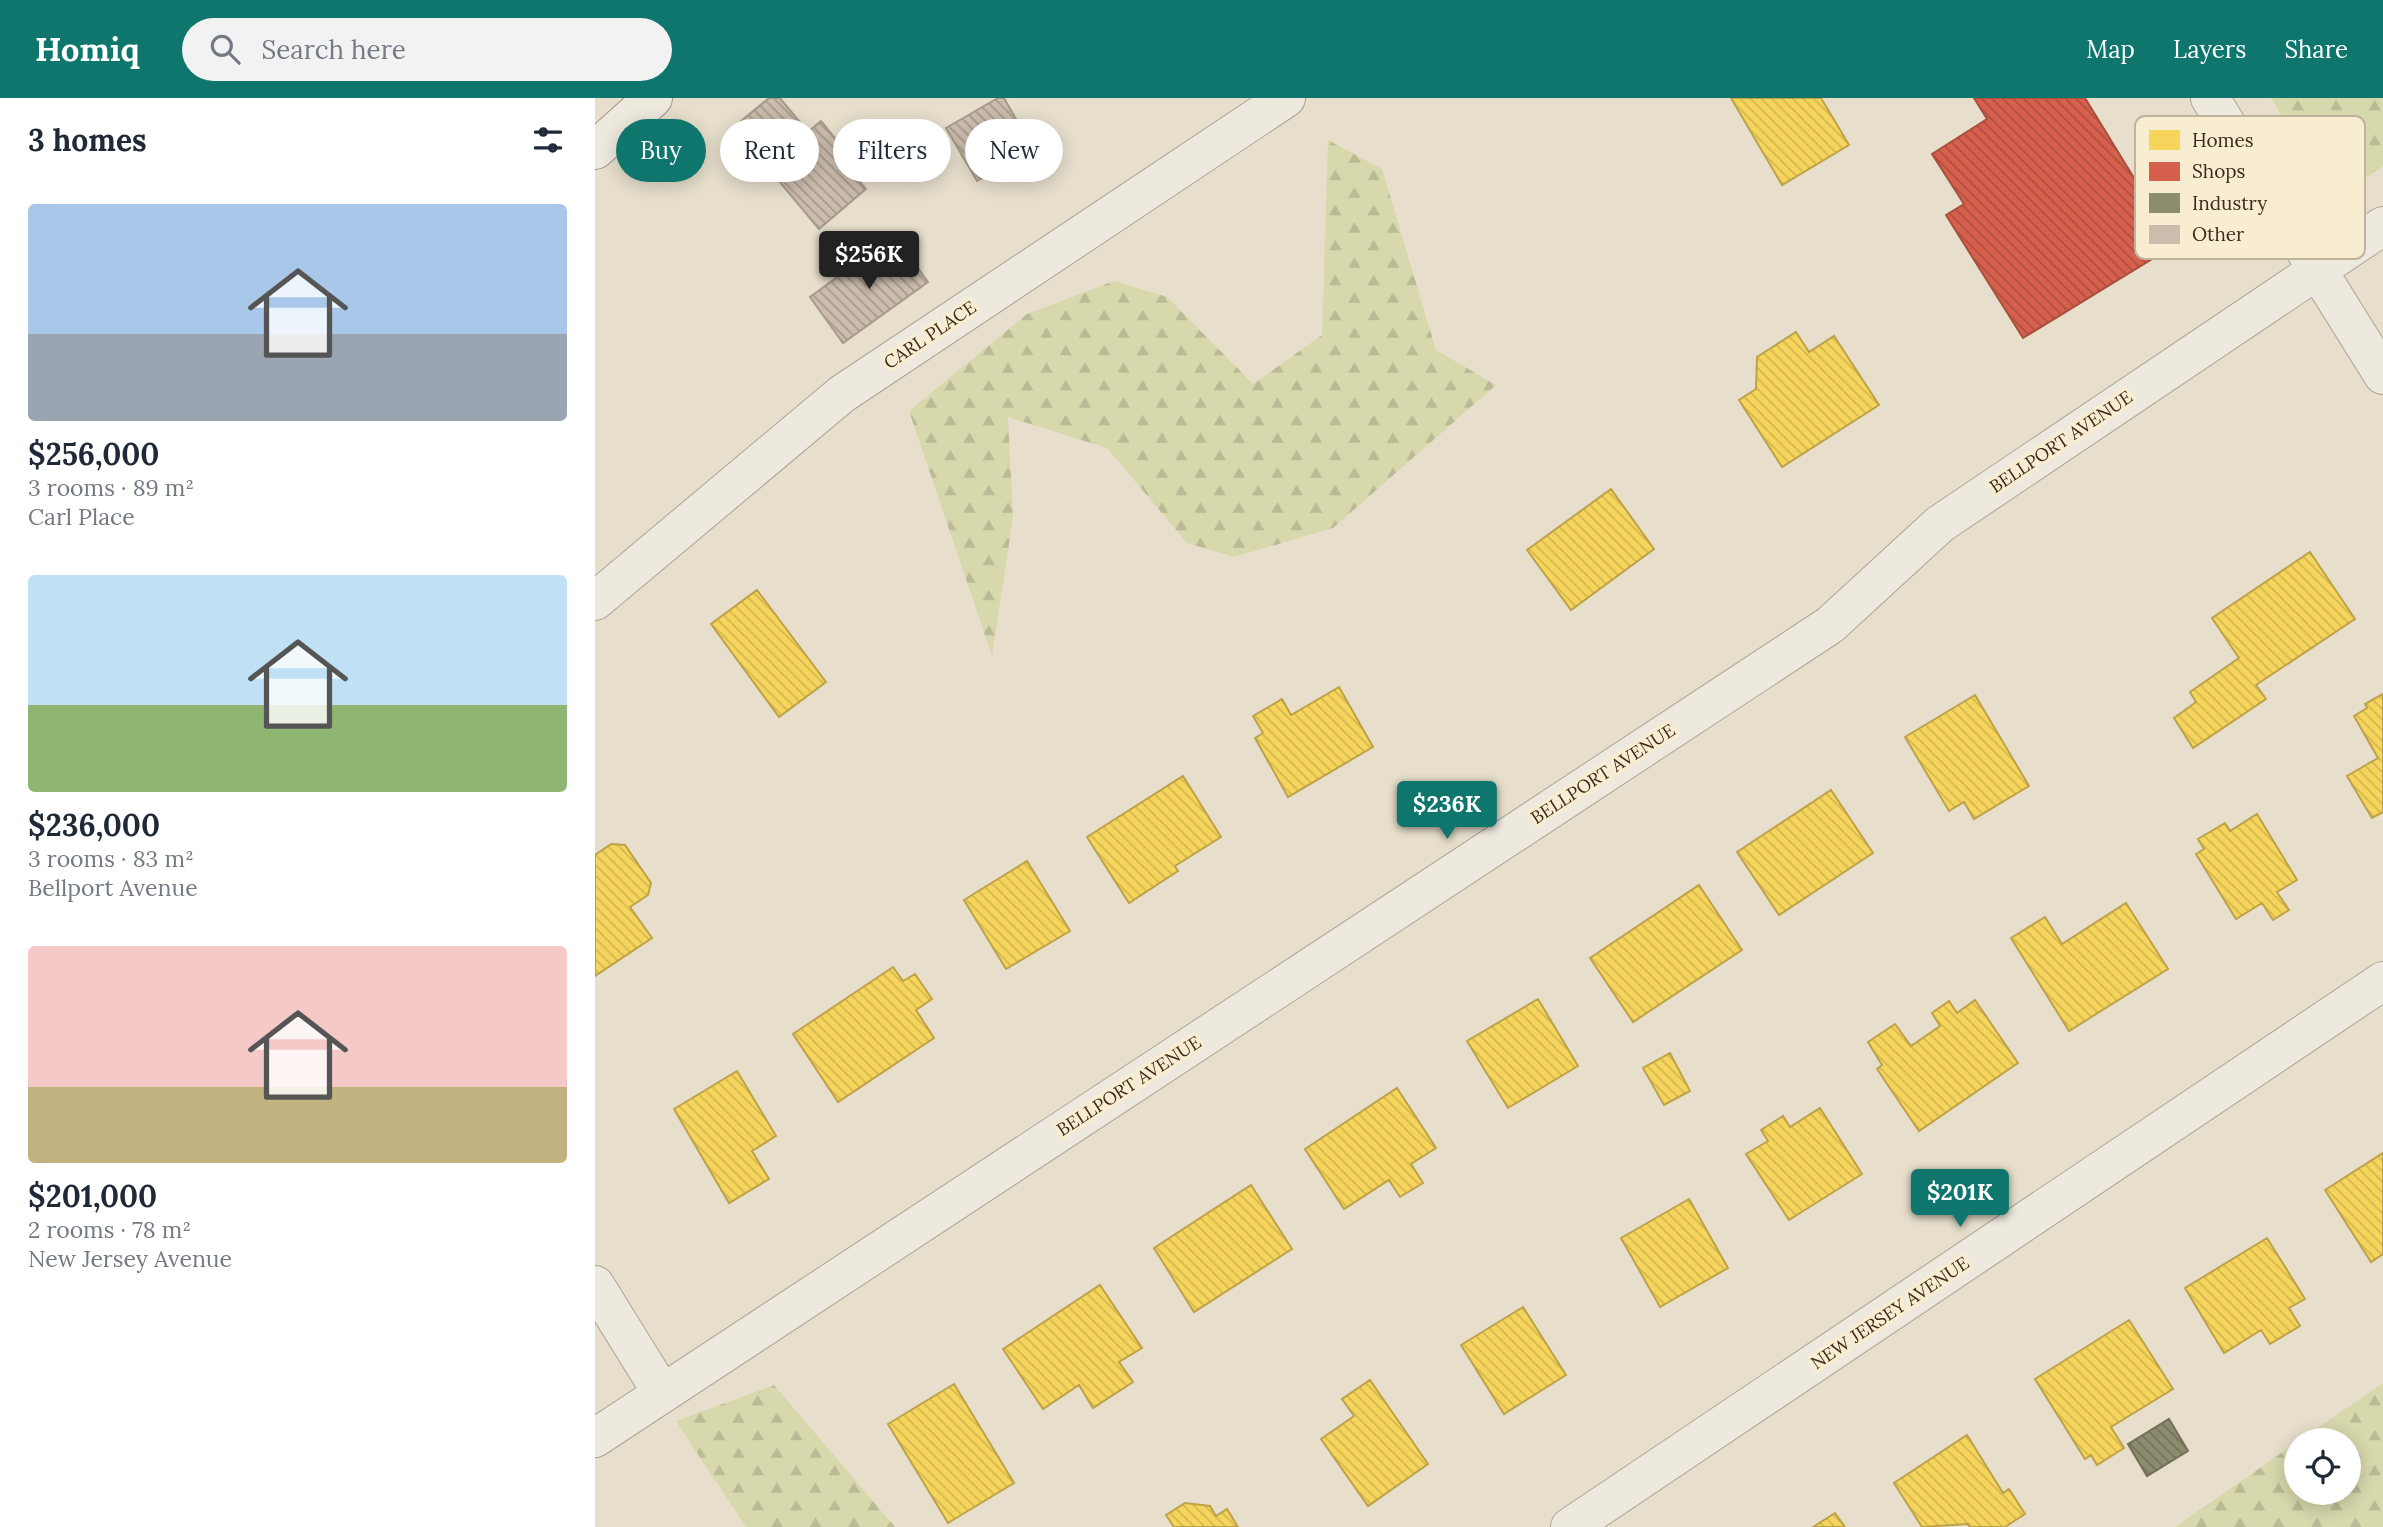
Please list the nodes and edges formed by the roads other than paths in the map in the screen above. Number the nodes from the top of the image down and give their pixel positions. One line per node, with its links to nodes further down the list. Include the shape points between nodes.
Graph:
1 (653, 98): 5 (street)
2 (1286, 98): 12 (street, CARL PLACE, via 842,394)
3 (2210, 98): 4 (street)
4 (2221, 116)
5 (595, 150)
6 (2383, 226): 7 (street, BELLPORT AVENUE)
7 (2365, 238)
8 (2308, 259): 10 (street)
9 (2332, 259): 10 (street, BELLPORT AVENUE)
10 (2315, 270): 11 (street); 15 (street, BELLPORT AVENUE, via 1941,524 1830,625)
11 (2383, 375)
12 (595, 601)
13 (2383, 981): 17 (street, NEW JERSEY AVENUE)
14 (595, 1285): 15 (street)
15 (662, 1393): 16 (street, BELLPORT AVENUE)
16 (595, 1438)
17 (1570, 1527)

